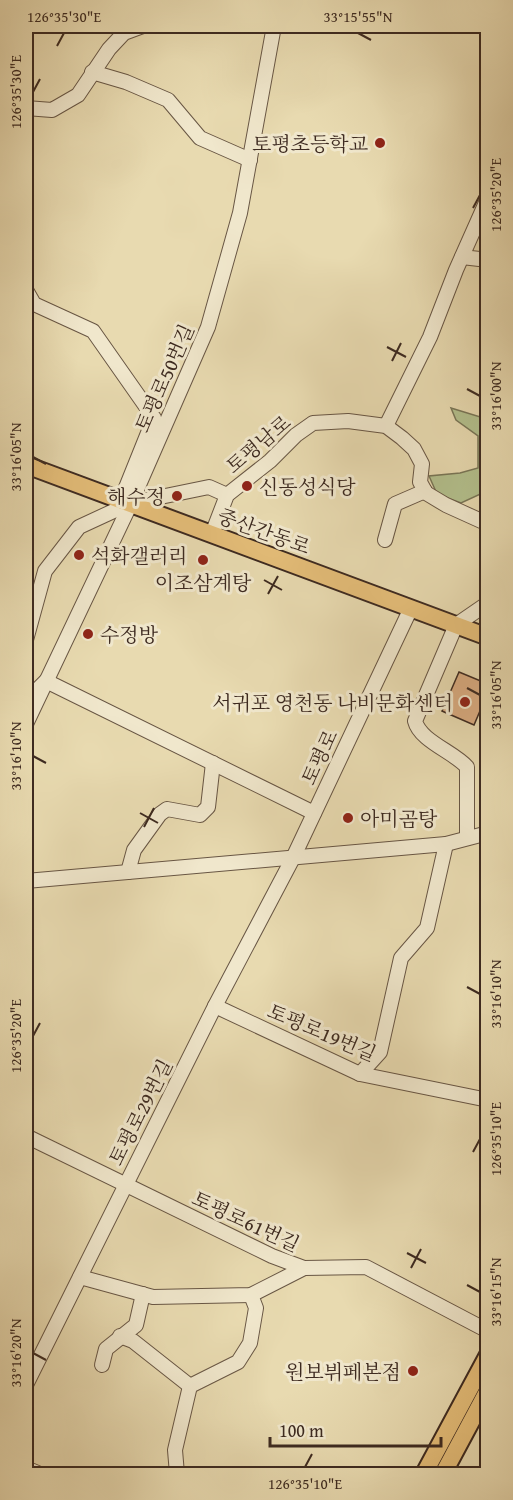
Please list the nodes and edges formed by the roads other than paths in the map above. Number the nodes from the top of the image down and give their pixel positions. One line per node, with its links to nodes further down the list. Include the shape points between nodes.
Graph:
1 (143, 26): 3 (street, via 124,33)
2 (274, 26): 5 (street, 토평로50번길)
3 (92, 72): 4 (street, via 78,95 52,110); 5 (street, via 168,100 200,138)
4 (26, 108)
5 (250, 160): 15 (street, 토평로50번길, via 240,213 208,327)
6 (488, 198): 7 (street)
7 (462, 257): 8 (street); 11 (street, via 430,337)
8 (488, 260)
9 (26, 290): 10 (street)
10 (30, 307): 15 (street, via 93,331 154,418)
11 (387, 426): 13 (street, via 414,450 422,464 420,482); 14 (street, 토평남로, via 348,421 313,423)
12 (26, 465): 15 (main road, 중산간동로)
13 (425, 491): 16 (street); 18 (street, via 395,504)
14 (228, 495): 15 (street, 토평남로, via 209,487); 17 (street, 토평남로)
15 (126, 502): 17 (main road, 중산간동로); 23 (street, 토평남로, via 79,527 45,571); 24 (street, 토평로50번길)
16 (488, 524)
17 (212, 534): 20 (main road, 중산간동로)
18 (384, 540)
19 (488, 603): 21 (street)
20 (411, 608): 21 (main road, 중산간동로); 28 (street, 토평로)
21 (456, 625): 22 (main road, 중산간동로); 30 (street, via 415,721 423,734 467,767)
22 (488, 637)
23 (26, 640)
24 (46, 681): 25 (street); 26 (street, 토평로50번길); 27 (street)
25 (26, 696)
26 (26, 724)
27 (213, 763): 28 (street); 33 (street, via 208,807 200,814 167,809 160,813 134,850)
28 (314, 813): 32 (street, 토평로)
29 (488, 833): 30 (street)
30 (467, 838): 31 (street)
31 (446, 844): 32 (street); 36 (street, via 427,928 401,958 380,1052)
32 (292, 858): 33 (street); 35 (street, 토평로29번길)
33 (128, 872): 34 (street)
34 (26, 881)
35 (215, 1005): 36 (street, 토평로19번길); 39 (street, 토평로29번길)
36 (360, 1074): 37 (street, 토평로19번길)
37 (488, 1100)
38 (26, 1136): 39 (street, 토평로61번길)
39 (125, 1186): 40 (street, 토평로61번길); 41 (street, 토평로29번길)
40 (304, 1268): 43 (street); 44 (street, 토평로61번길, via 366,1267)
41 (80, 1277): 42 (street); 48 (street, 토평로29번길)
42 (143, 1294): 43 (street); 45 (street, via 136,1325)
43 (251, 1295): 49 (street, via 256,1308 250,1343 238,1362)
44 (488, 1331)
45 (120, 1336): 47 (street, via 106,1349); 49 (street, via 133,1341)
46 (488, 1355): 54 (main road)
47 (102, 1365)
48 (26, 1385)
49 (190, 1386): 53 (street, via 176,1450)
50 (488, 1390): 55 (main road)
51 (26, 1468): 52 (street)
52 (40, 1474)
53 (177, 1474)
54 (424, 1474)
55 (442, 1474)

